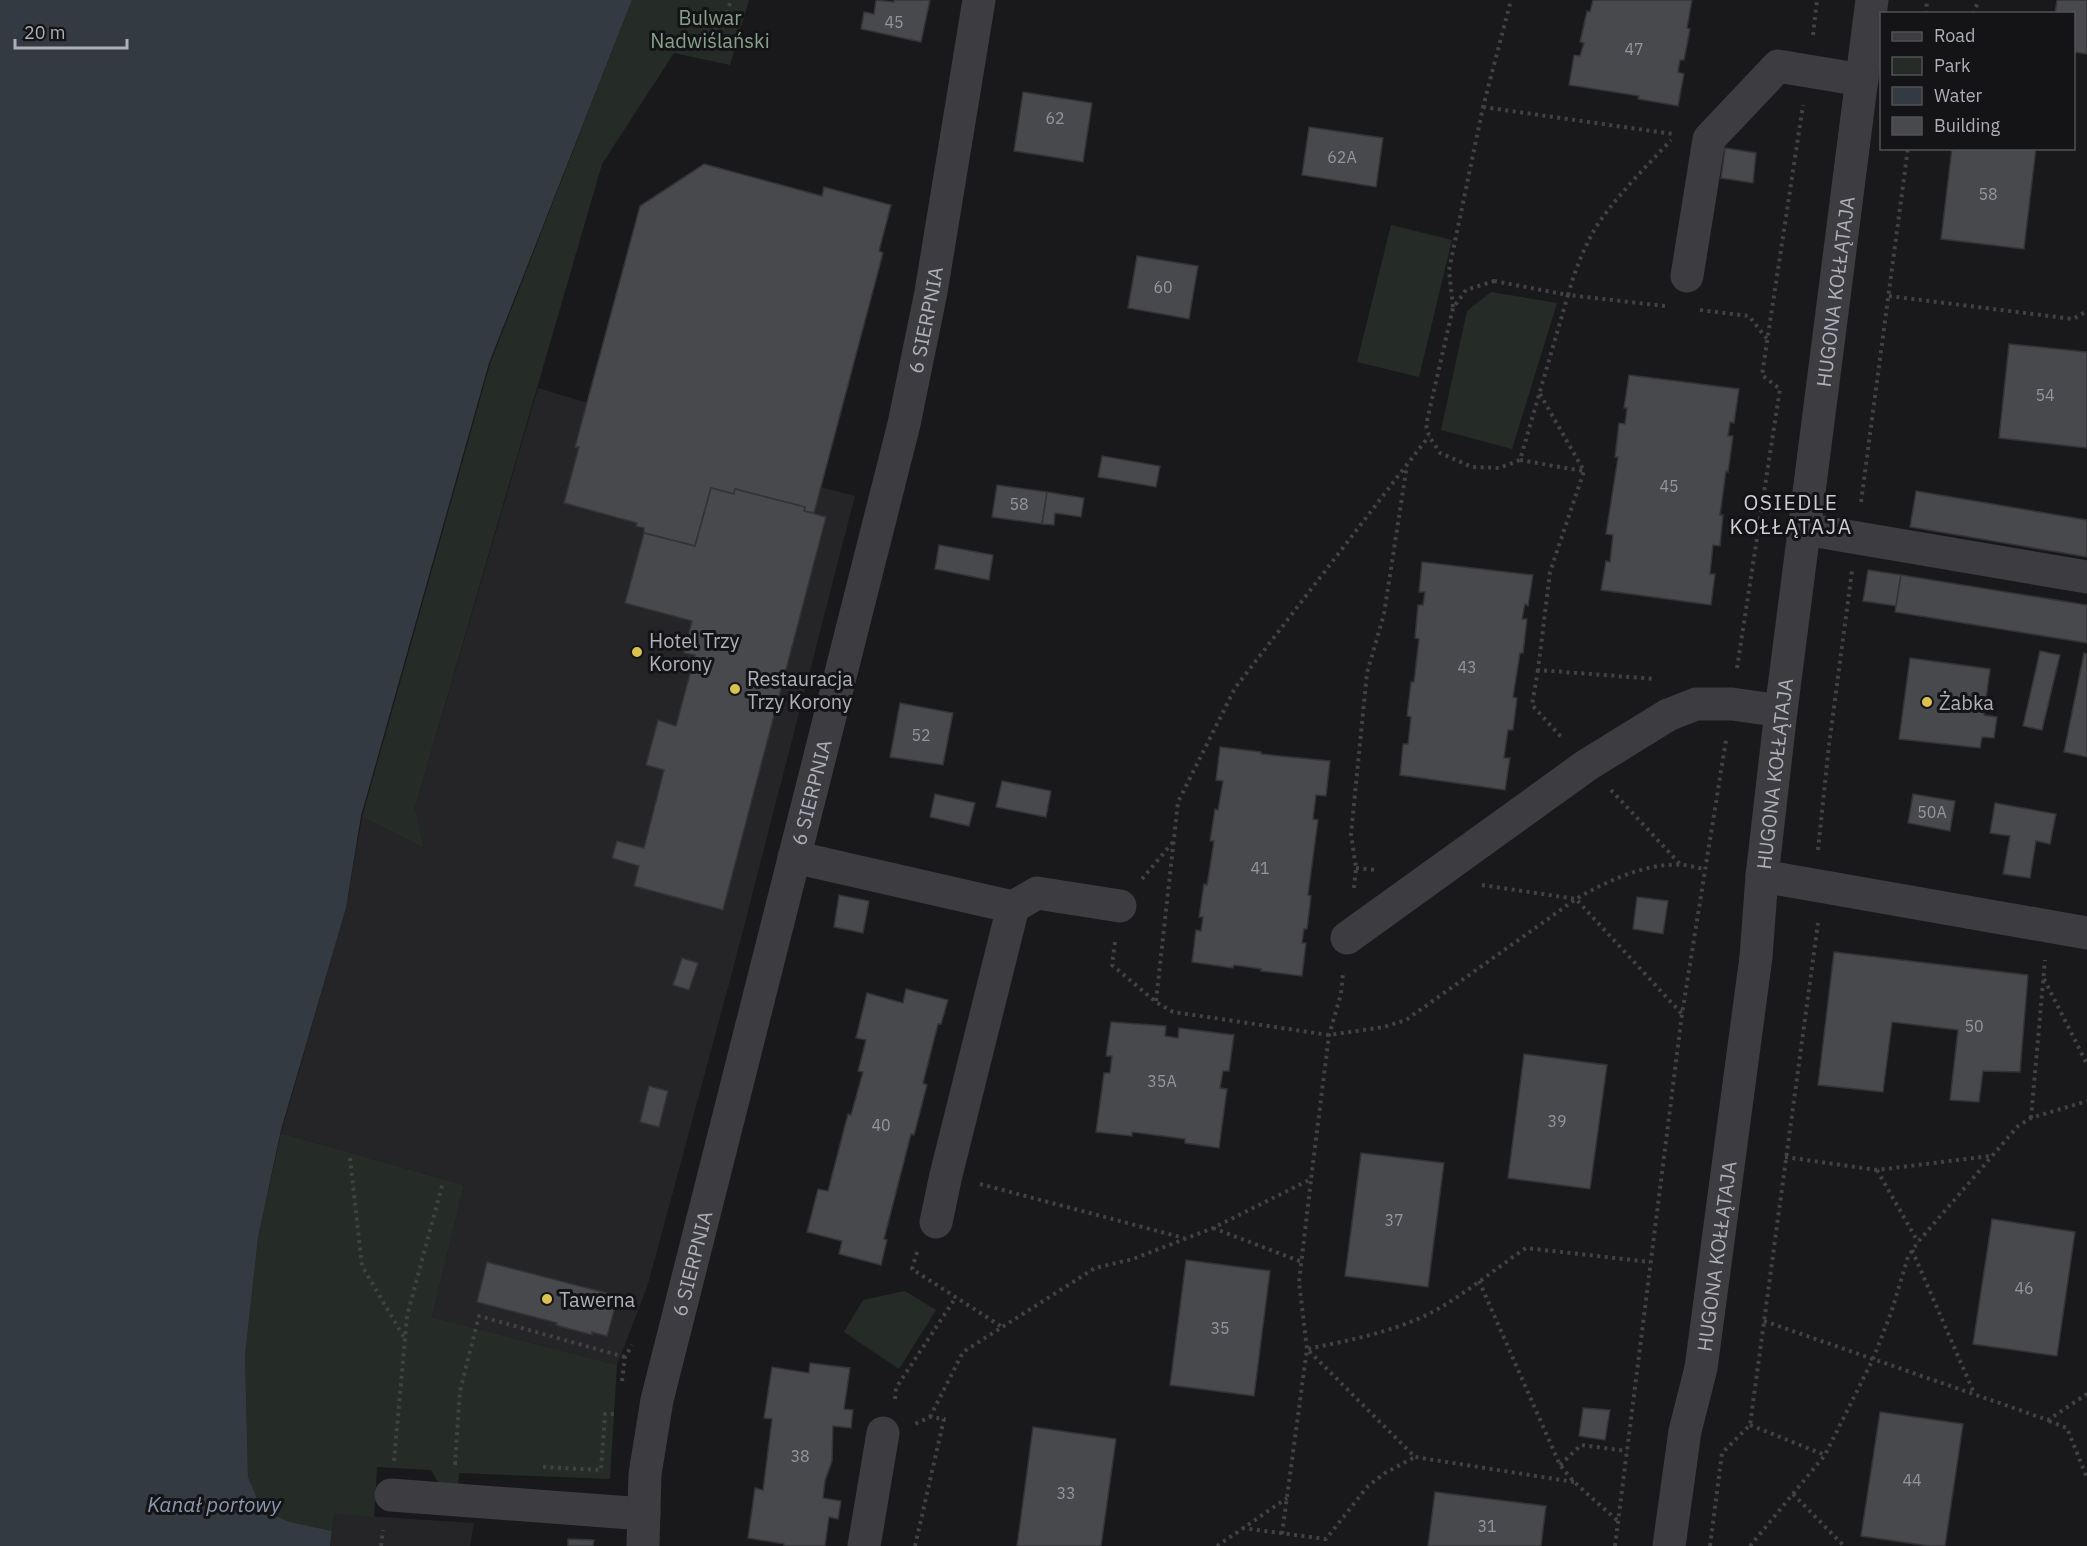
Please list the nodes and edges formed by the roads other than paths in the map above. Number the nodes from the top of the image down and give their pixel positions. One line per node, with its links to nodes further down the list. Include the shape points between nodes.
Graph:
1 (979, 0): 8 (street, 6 SIERPNIA, via 931,292 904,424)
2 (1872, 0): 3 (street, HUGONA KOŁŁĄTAJA)
3 (1862, 80): 4 (street, via 1778,66 1709,139); 5 (street, HUGONA KOŁŁĄTAJA)
4 (1687, 276)
5 (1805, 529): 6 (street); 7 (street, HUGONA KOŁŁĄTAJA)
6 (2087, 577)
7 (1781, 711): 9 (street, HUGONA KOŁŁĄTAJA); 13 (street, via 1696,704 1668,715 1587,765)
8 (794, 857): 11 (street); 17 (street, 6 SIERPNIA, via 657,1400 645,1474)
9 (1762, 876): 12 (street); 19 (street, HUGONA KOŁŁĄTAJA, via 1756,957 1702,1358 1685,1431)
10 (1120, 906): 11 (street, via 1037,893)
11 (1013, 907): 14 (street)
12 (2087, 933)
13 (1347, 938)
14 (936, 1222)
15 (882, 1433): 18 (street)
16 (391, 1495): 17 (street)
17 (643, 1530)
18 (864, 1546)
19 (1669, 1546)

